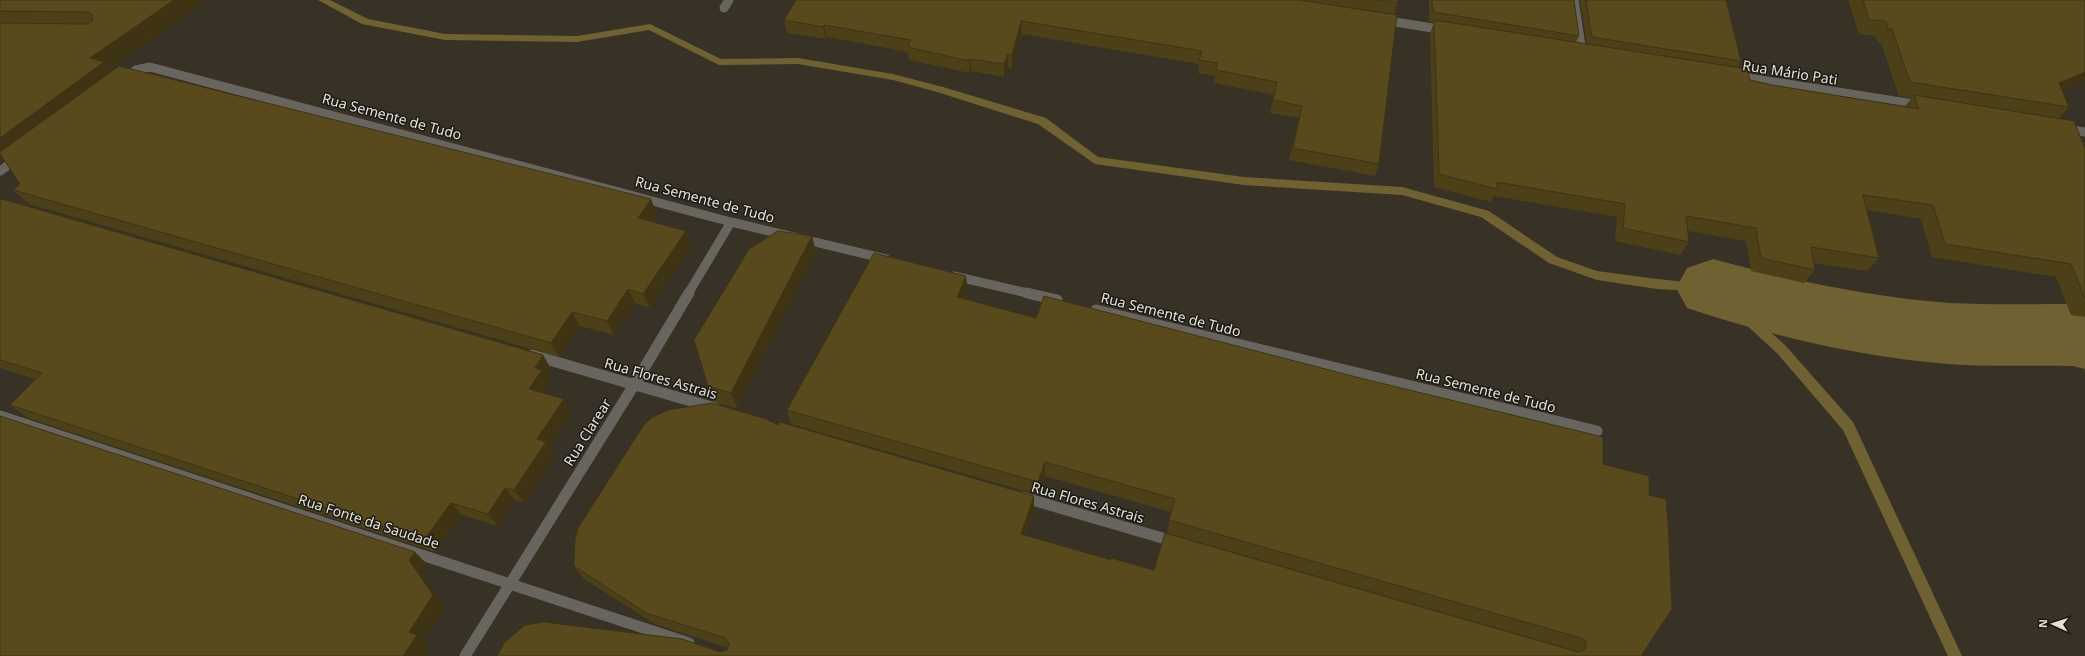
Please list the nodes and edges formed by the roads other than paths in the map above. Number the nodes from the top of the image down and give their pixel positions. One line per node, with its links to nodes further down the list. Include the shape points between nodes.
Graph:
1 (729, 0): 3 (street)
2 (1574, 0): 6 (street)
3 (724, 8)
4 (1371, 19): 5 (street)
5 (1457, 32)
6 (1582, 52)
7 (1724, 74): 9 (street, Rua Mário Pati)
8 (117, 84): 14 (street, Rua Semente de Tudo, via 136,70 150,67)
9 (1928, 107)
10 (2054, 127): 11 (street)
11 (2085, 132)
12 (25, 153): 13 (street)
13 (0, 171)
14 (731, 222): 15 (street, Rua Semente de Tudo); 20 (street, Rua Clarear)
15 (894, 261)
16 (948, 274): 17 (street)
17 (1064, 302)
18 (1087, 308): 23 (street, Rua Semente de Tudo)
19 (519, 352): 20 (street, Rua Flores Astrais)
20 (634, 385): 21 (street, Rua Flores Astrais); 26 (street, Rua Clarear)
21 (726, 411)
22 (0, 416): 26 (street, Rua Fonte da Saudade)
23 (1597, 431)
24 (1009, 494): 25 (street, Rua Flores Astrais)
25 (1185, 545)
26 (509, 583): 27 (street, Rua Fonte da Saudade); 28 (street, Rua Clarear)
27 (699, 646)
28 (465, 656)

